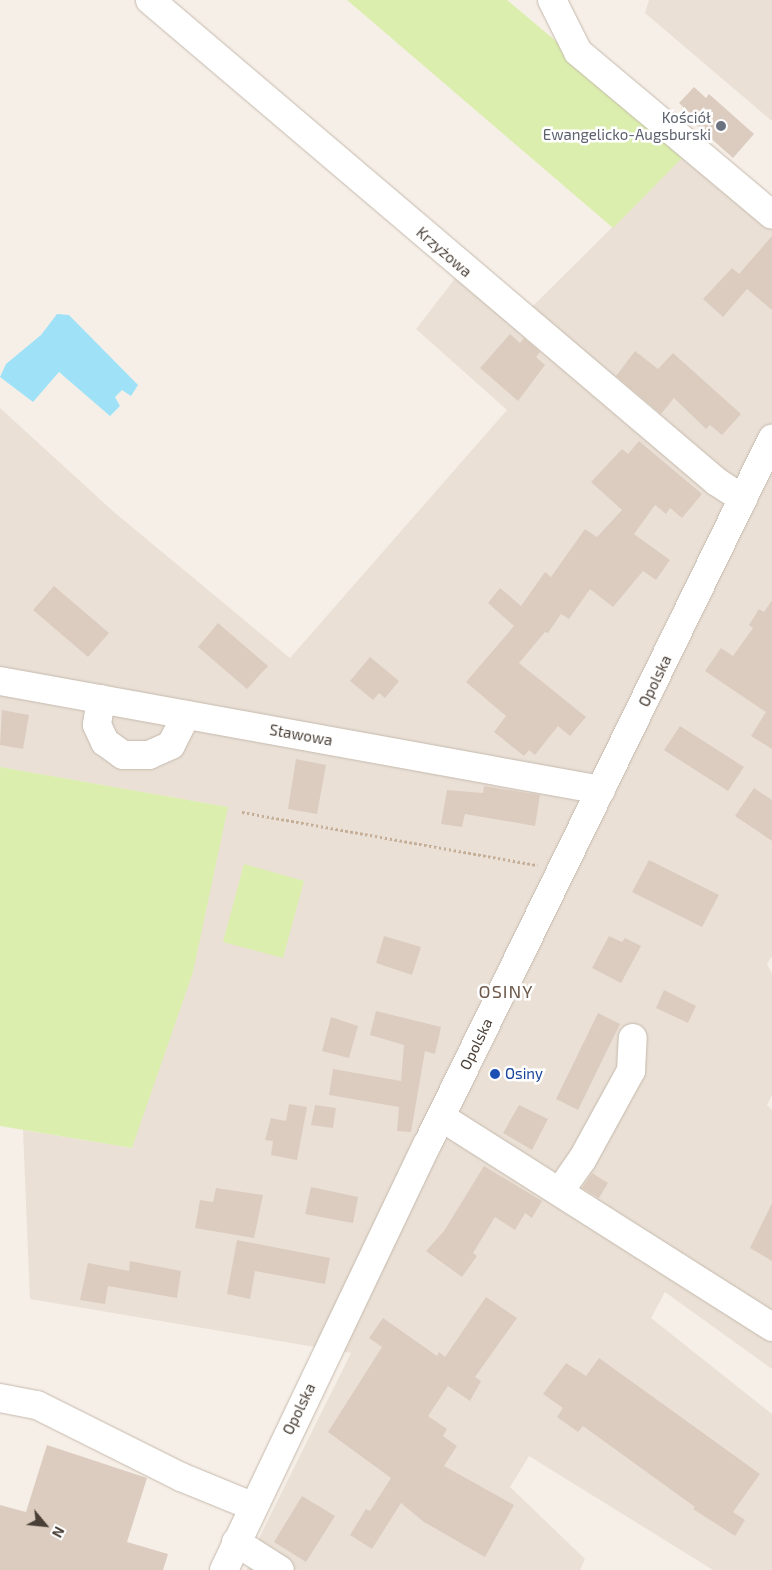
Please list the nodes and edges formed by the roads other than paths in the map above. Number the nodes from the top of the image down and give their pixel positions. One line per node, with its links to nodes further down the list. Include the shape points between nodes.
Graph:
1 (150, 0): 5 (street, Krzyżowa, via 717,482)
2 (552, 0): 3 (street, via 578,52)
3 (772, 215)
4 (772, 440): 5 (street, Opolska)
5 (743, 498): 9 (street, Opolska)
6 (0, 681): 7 (street, Stawowa)
7 (101, 699): 8 (street, Stawowa); 8 (street, via 97,725 105,742 123,755 149,755 171,745)
8 (186, 715): 9 (street, Stawowa)
9 (601, 790): 11 (street, Opolska)
10 (633, 1038): 12 (street, via 630,1071 582,1160)
11 (441, 1117): 12 (street); 15 (street, Opolska)
12 (560, 1191): 13 (street)
13 (772, 1326)
14 (0, 1398): 15 (street, via 37,1405 181,1477)
15 (252, 1506): 16 (street, Opolska)
16 (236, 1542): 17 (street, Opolska); 18 (street)
17 (224, 1570)
18 (280, 1570)

